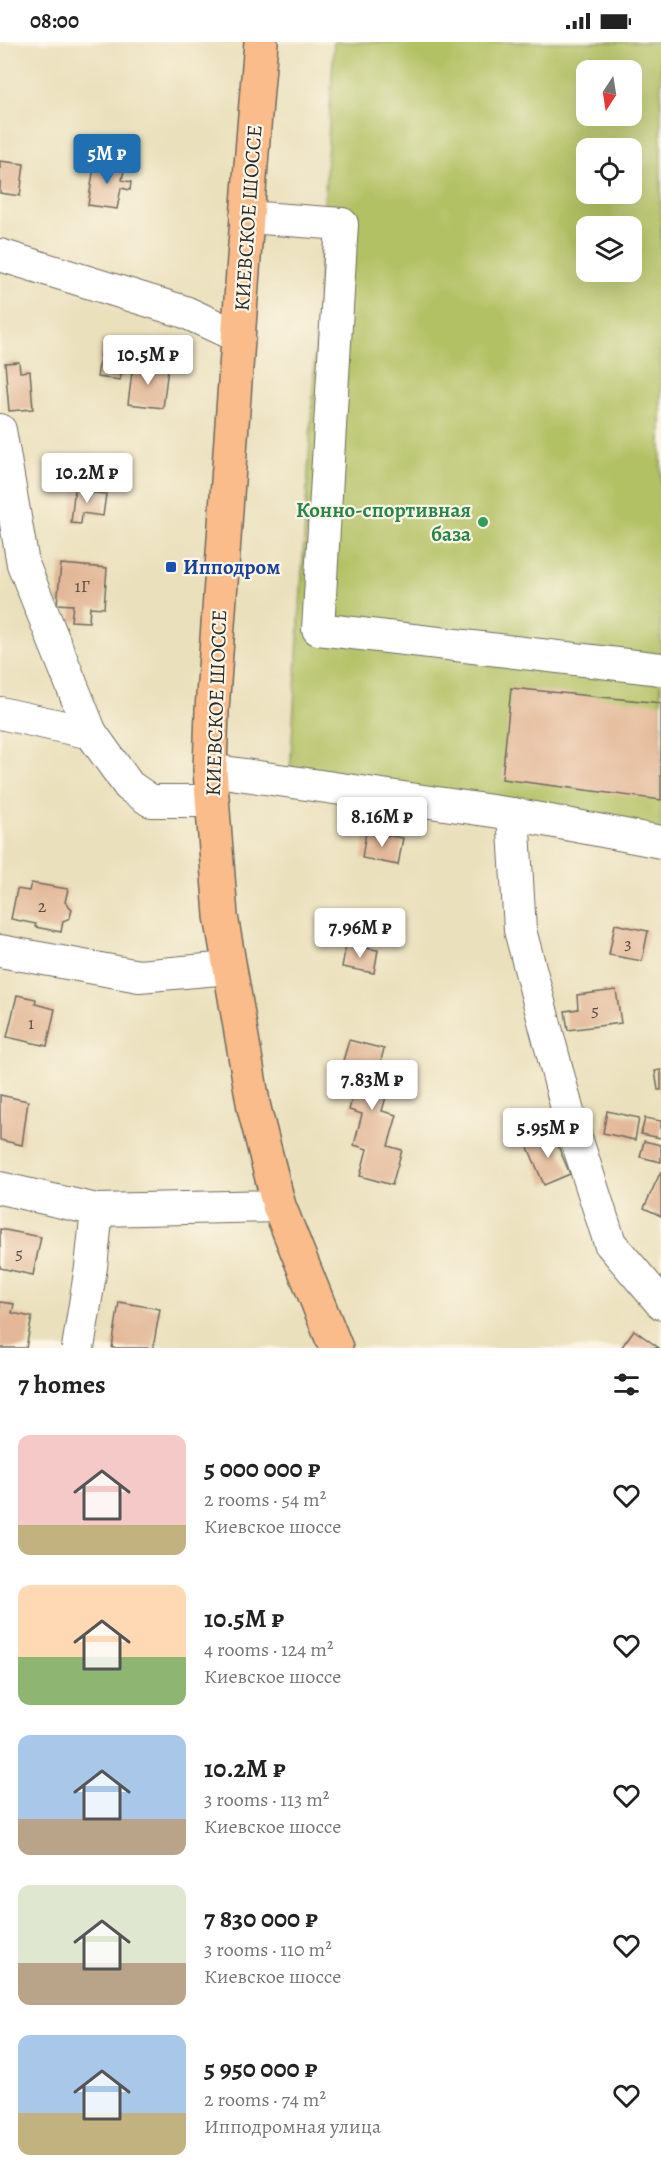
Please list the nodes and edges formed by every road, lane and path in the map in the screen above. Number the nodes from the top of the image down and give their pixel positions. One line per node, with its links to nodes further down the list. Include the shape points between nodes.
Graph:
1 (261, 42): 2 (main road, КИЕВСКОЕ ШОССЕ)
2 (246, 217): 4 (main road, КИЕВСКОЕ ШОССЕ); 6 (street, via 342,224 318,629)
3 (0, 256): 4 (street, via 185,312)
4 (239, 337): 9 (main road, КИЕВСКОЕ ШОССЕ, via 212,710)
5 (0, 430): 8 (street, via 23,564)
6 (661, 669)
7 (0, 713): 8 (street)
8 (91, 733): 9 (street, via 129,786 151,801)
9 (211, 785): 10 (street); 13 (main road, КИЕВСКОЕ ШОССЕ)
10 (513, 814): 11 (street); 17 (street, via 520,930 569,1116 610,1243)
11 (661, 842)
12 (0, 951): 13 (street, via 139,976)
13 (229, 968): 15 (main road, КИЕВСКОЕ ШОССЕ, via 254,1108)
14 (0, 1188): 16 (street)
15 (279, 1206): 16 (street); 19 (main road, КИЕВСКОЕ ШОССЕ)
16 (97, 1210): 18 (street)
17 (661, 1303)
18 (78, 1348)
19 (336, 1348)

